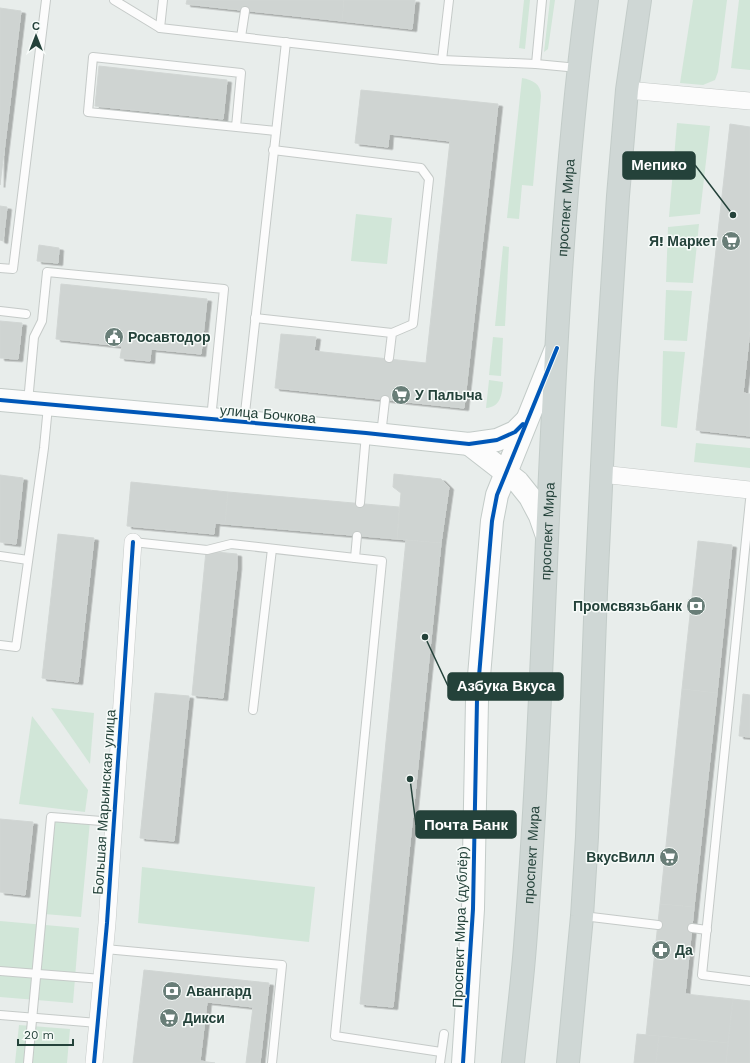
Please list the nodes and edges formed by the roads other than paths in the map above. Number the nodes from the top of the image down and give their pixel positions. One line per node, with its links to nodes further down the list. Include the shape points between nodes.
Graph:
1 (46, 0): 20 (lane, via 13,269)
2 (114, 0): 9 (lane)
3 (163, 0): 9 (lane)
4 (449, 0): 12 (lane)
5 (542, 0): 13 (lane)
6 (587, 0): 14 (main road, проспект Мира)
7 (640, 0): 15 (main road)
8 (245, 11): 10 (lane)
9 (160, 28): 10 (lane)
10 (241, 37): 11 (lane)
11 (286, 42): 12 (lane); 18 (lane)
12 (442, 60): 13 (lane)
13 (536, 64): 14 (lane)
14 (578, 68): 25 (main road, проспект Мира, via 564,214)
15 (627, 90): 16 (street); 36 (main road)
16 (750, 101)
17 (236, 127): 17 (lane, via 242,73 94,57 88,112); 18 (lane)
18 (276, 131): 19 (lane)
19 (274, 150): 23 (lane); 24 (lane, via 422,168 429,179 413,324)
20 (0, 268)
21 (0, 311): 22 (lane)
22 (26, 314)
23 (255, 318): 24 (lane); 32 (lane)
24 (392, 333): 26 (lane)
25 (557, 348): 31 (street, Проспект Мира (дублёр)); 41 (main road, проспект Мира)
26 (389, 358)
27 (0, 400): 29 (street, улица Бочкова)
28 (385, 400): 33 (lane)
29 (38, 404): 30 (street, улица Бочкова); 30 (lane, via 34,337 42,321 47,272 224,290); 46 (lane, via 44,448)
30 (211, 420): 32 (street, улица Бочкова)
31 (527, 420): 34 (street, улица Бочкова, via 515,432 497,440); 35 (street, Проспект Мира (дублёр))
32 (244, 423): 33 (street, улица Бочкова)
33 (374, 434): 34 (street, улица Бочкова); 39 (lane)
34 (469, 444): 35 (street)
35 (505, 473): 41 (street, via 518,482 530,497); 68 (street, Проспект Мира (дублёр), via 492,521 477,700 473,909)
36 (601, 474): 37 (street); 50 (main road)
37 (750, 490)
38 (750, 500): 53 (lane)
39 (360, 503)
40 (357, 536): 45 (lane)
41 (547, 536): 69 (main road, проспект Мира, via 535,801 525,948)
42 (133, 542): 43 (lane, via 207,550 231,544); 49 (street, Большая Марьинская улица)
43 (272, 549): 45 (lane); 48 (lane)
44 (0, 556): 46 (lane)
45 (355, 558): 63 (lane, via 382,561 335,1036)
46 (28, 560): 47 (lane, via 16,647)
47 (0, 645)
48 (253, 710)
49 (114, 822): 54 (street, Большая Марьинская улица); 56 (lane, via 51,817)
50 (582, 916): 51 (lane); 70 (main road)
51 (658, 926)
52 (692, 928): 53 (lane)
53 (707, 930): 58 (lane, via 702,975)
54 (105, 950): 57 (street, Большая Марьинская улица); 66 (lane, via 282,965)
55 (0, 971): 56 (lane)
56 (36, 975): 57 (lane); 60 (lane)
57 (102, 979): 61 (street, Большая Марьинская улица)
58 (750, 981)
59 (0, 1015): 60 (lane)
60 (32, 1018): 61 (lane); 64 (lane)
61 (98, 1023): 65 (street, Большая Марьинская улица)
62 (444, 1034): 63 (lane)
63 (441, 1052): 67 (lane)
64 (28, 1063)
65 (94, 1063)
66 (272, 1063)
67 (440, 1063)
68 (463, 1063)
69 (513, 1063)
70 (568, 1063)

